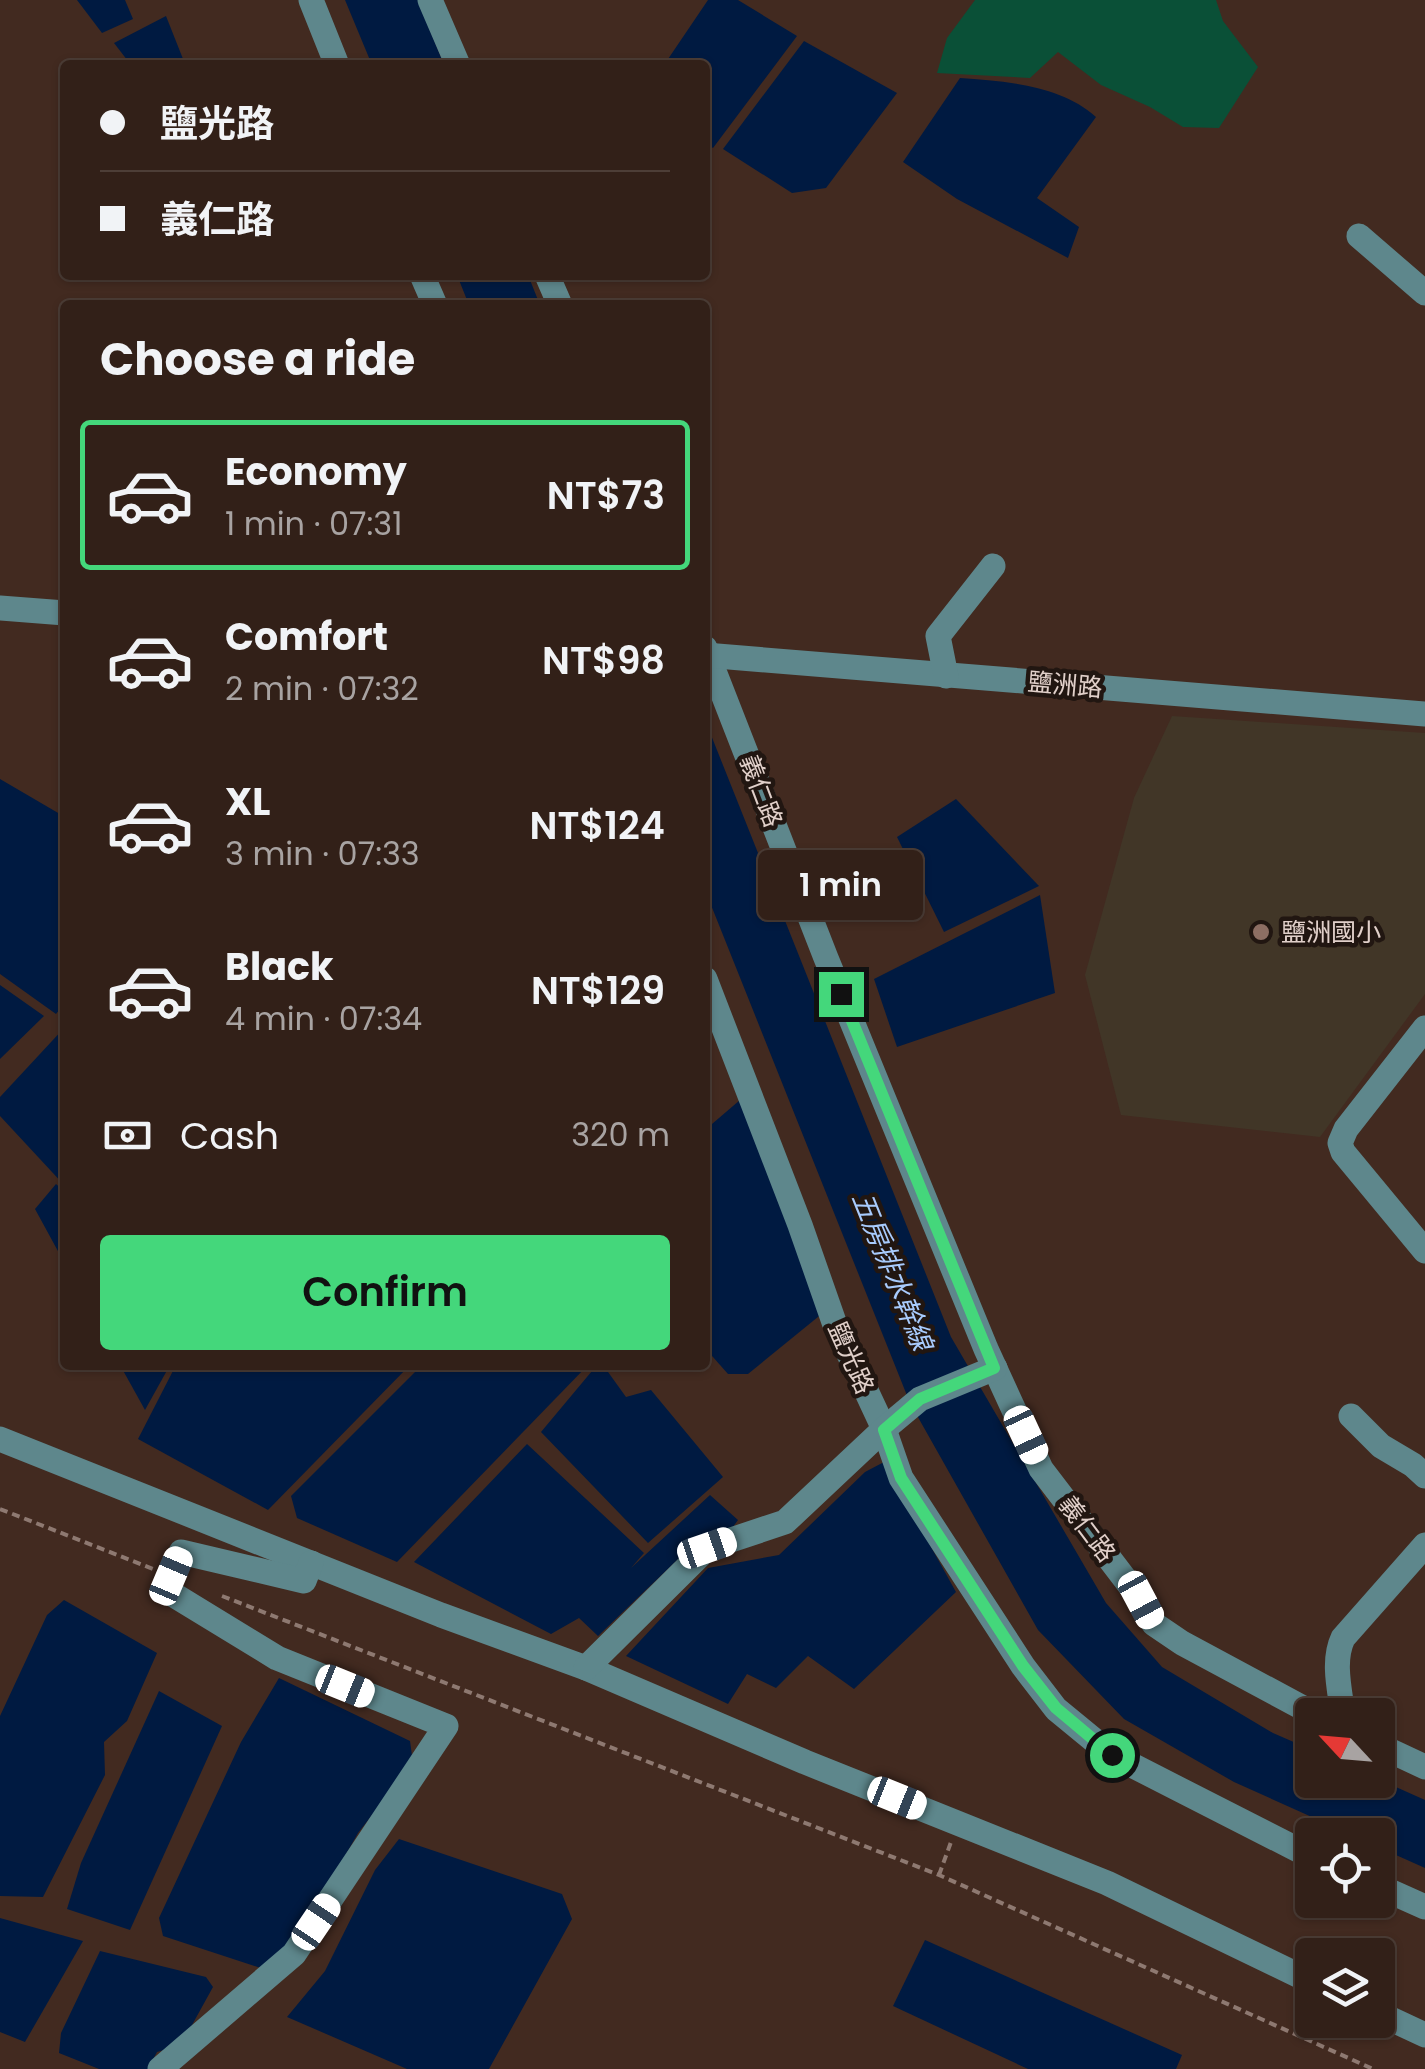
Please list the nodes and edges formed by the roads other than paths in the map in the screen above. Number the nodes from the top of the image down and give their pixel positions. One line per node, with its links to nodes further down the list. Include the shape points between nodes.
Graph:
1 (311, 0): 3 (street)
2 (430, 0): 4 (street)
3 (335, 60)
4 (456, 60)
5 (1359, 236): 6 (street)
6 (1425, 293)
7 (993, 566): 12 (street, via 938,636)
8 (0, 608): 9 (street)
9 (60, 613)
10 (710, 653): 12 (street, 鹽洲路)
11 (710, 663): 17 (street, 義仁路)
12 (946, 676): 13 (street, 鹽洲路)
13 (1425, 714)
14 (710, 992): 19 (street, 鹽光路, via 834,1322)
15 (1425, 1028): 16 (street, via 1340,1143)
16 (1425, 1251)
17 (987, 1371): 19 (street, via 920,1399); 26 (street, 義仁路, via 1041,1468 1154,1624)
18 (1352, 1416): 21 (street)
19 (884, 1430): 24 (street, via 785,1522 707,1548); 29 (street, 鹽光路, via 901,1478 1056,1708 1112,1755)
20 (0, 1438): 23 (street)
21 (1425, 1476)
22 (1425, 1545): 25 (street, via 1343,1638)
23 (310, 1563): 24 (street); 35 (street, via 304,1581 181,1552 169,1592 277,1658 446,1726 294,1954)
24 (586, 1668): 32 (street, via 1108,1883)
25 (1341, 1698)
26 (1295, 1704)
27 (1395, 1753): 28 (street)
28 (1425, 1767)
29 (1295, 1848)
30 (1395, 1894): 31 (street)
31 (1425, 1907)
32 (1295, 1974)
33 (1395, 2021): 34 (street)
34 (1425, 2035)
35 (160, 2069)

